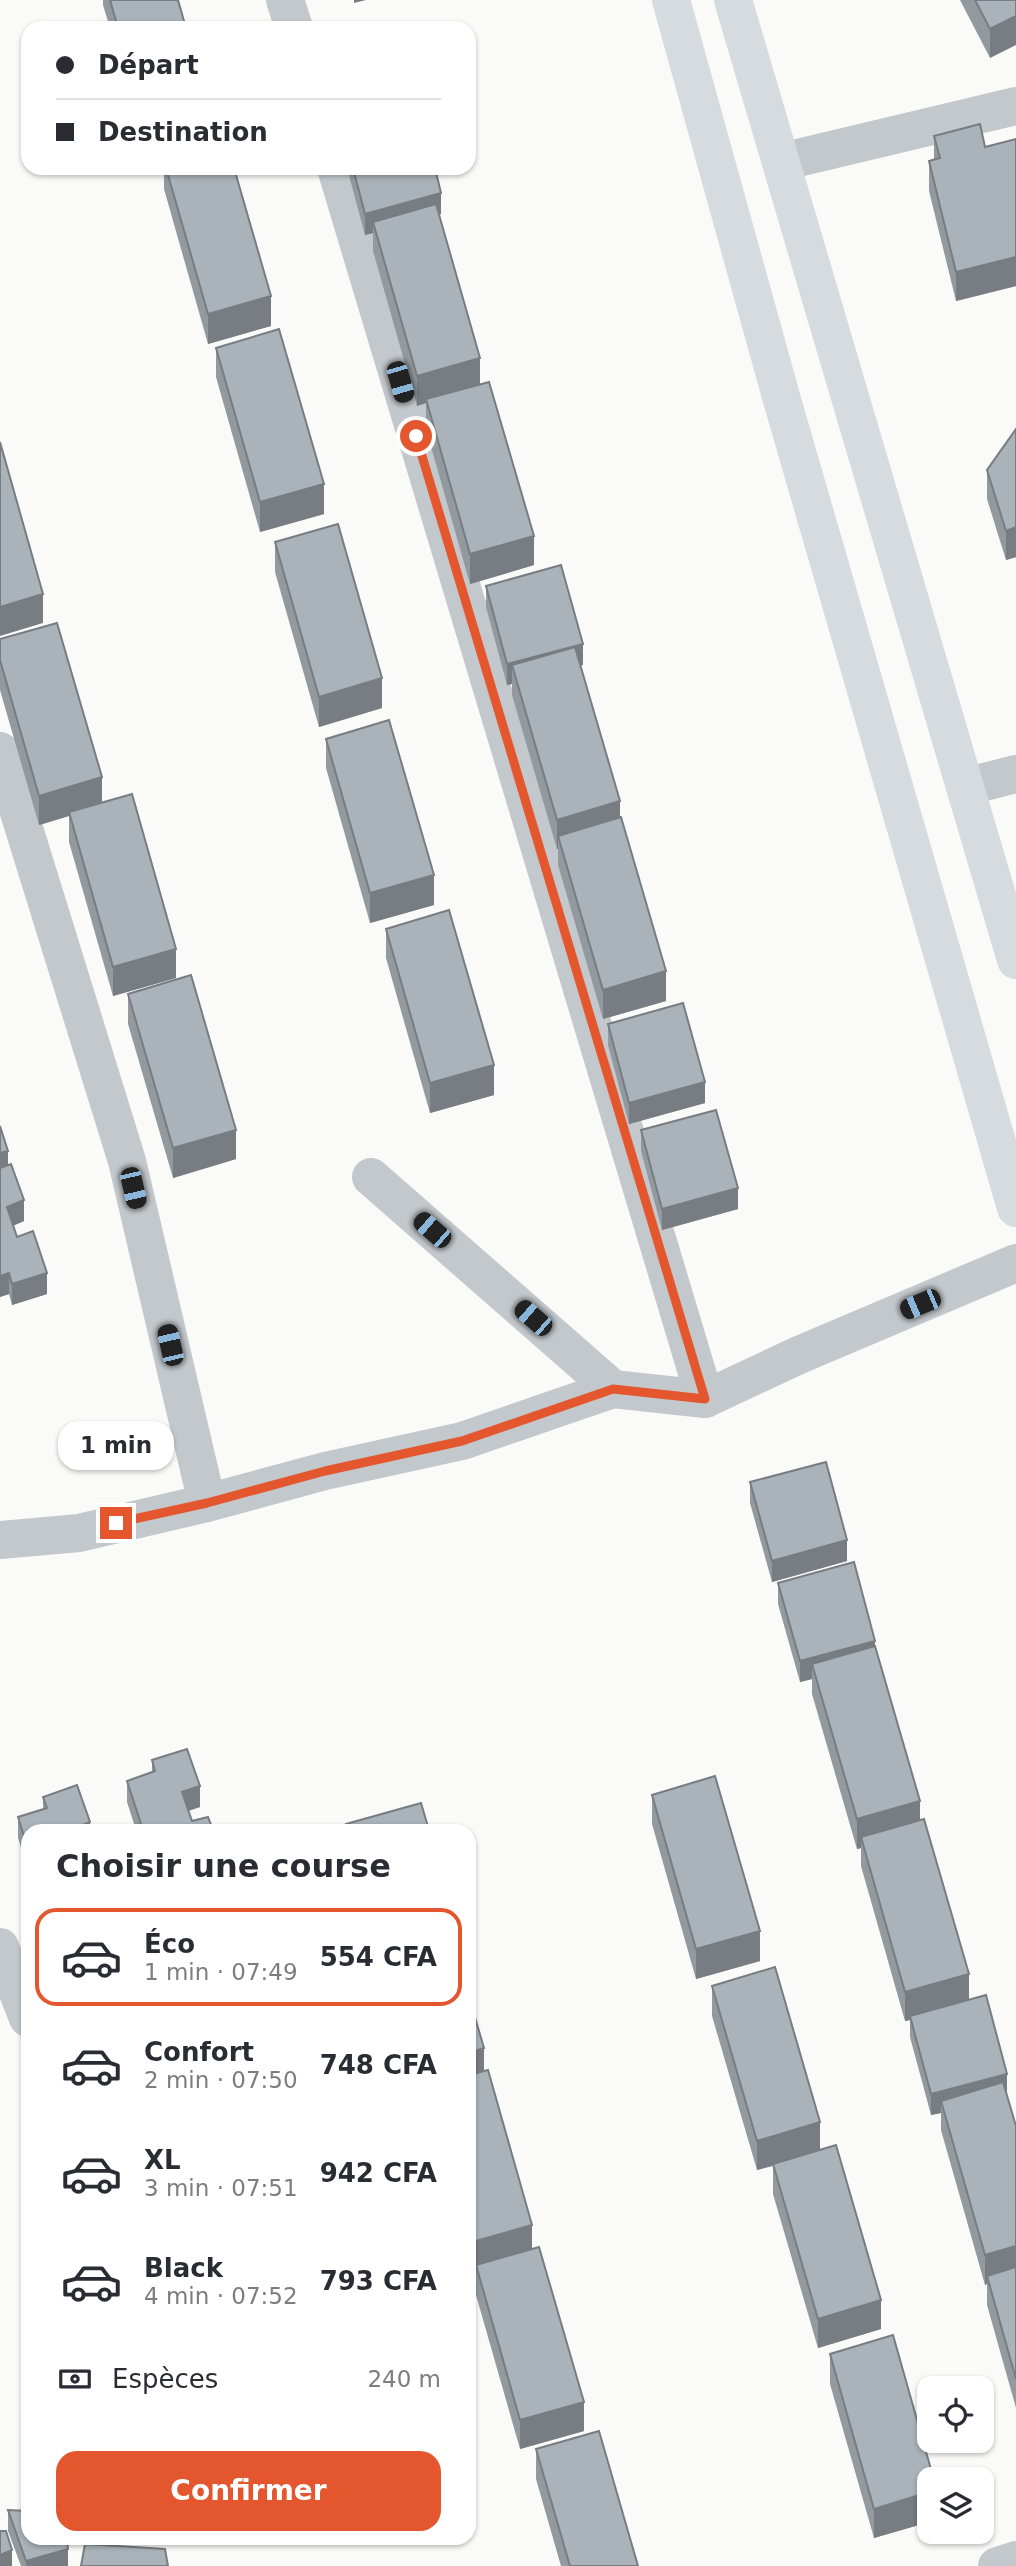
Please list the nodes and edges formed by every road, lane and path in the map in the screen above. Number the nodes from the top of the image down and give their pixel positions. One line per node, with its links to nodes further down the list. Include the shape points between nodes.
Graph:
1 (285, 0): 4 (street)
2 (671, 0): 13 (street)
3 (733, 0): 6 (street)
4 (292, 21)
5 (1016, 106): 6 (street)
6 (781, 162): 10 (street)
7 (338, 175): 16 (street)
8 (0, 751): 17 (street, via 127,1161)
9 (1016, 774): 10 (street)
10 (965, 787): 11 (street)
11 (1016, 960)
12 (371, 1177): 15 (street)
13 (1016, 1208)
14 (1016, 1263): 16 (street, via 799,1354)
15 (613, 1389): 16 (street); 17 (street, via 462,1441)
16 (705, 1399)
17 (207, 1503): 18 (street, via 79,1533)
18 (0, 1539)
19 (0, 1947): 20 (street)
20 (21, 2000)

